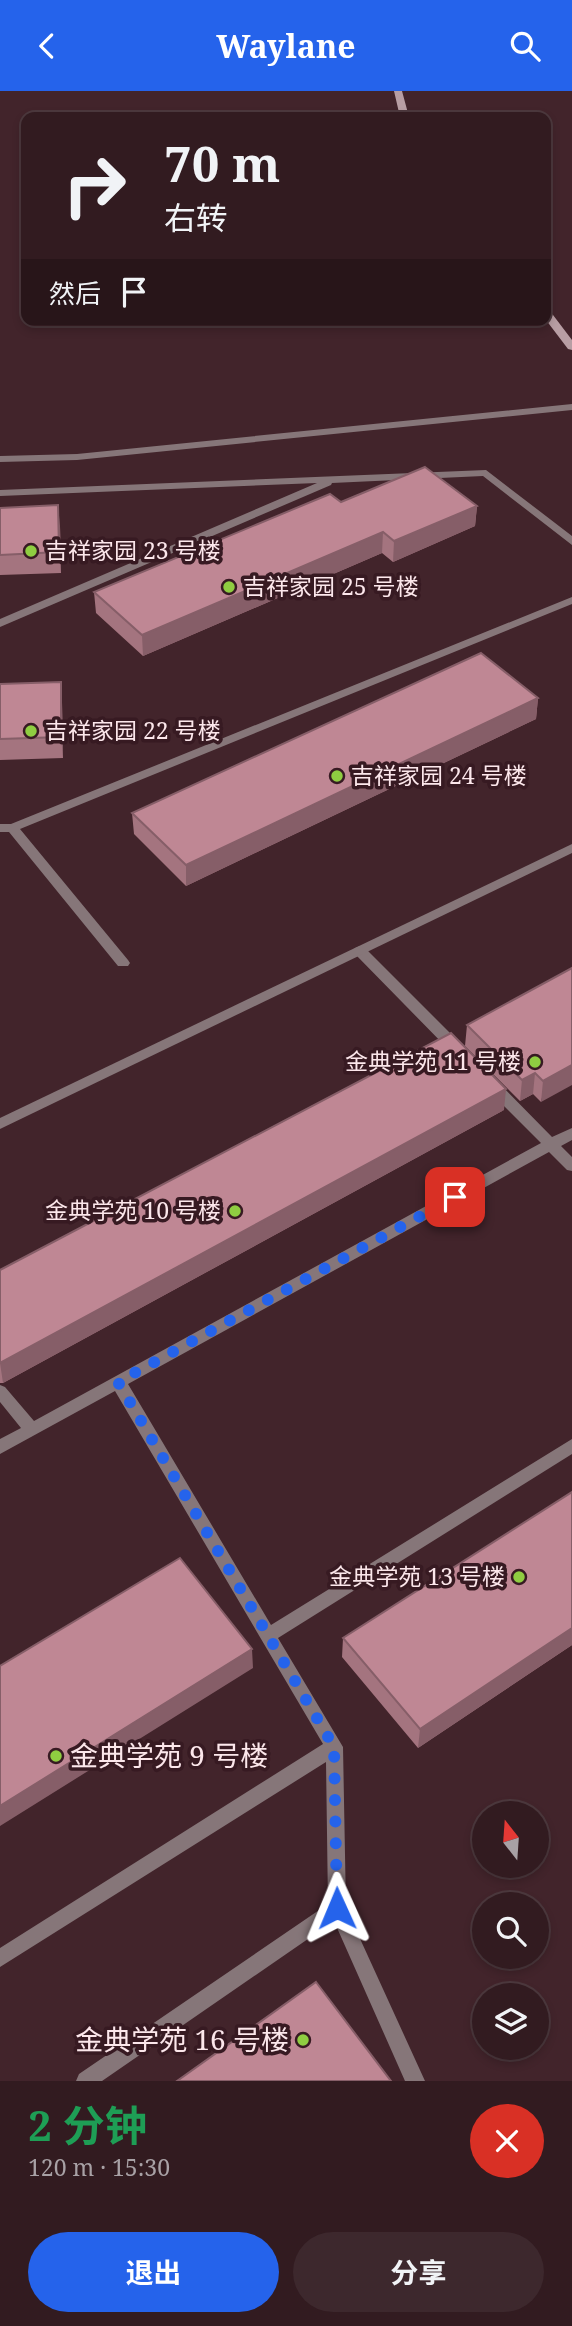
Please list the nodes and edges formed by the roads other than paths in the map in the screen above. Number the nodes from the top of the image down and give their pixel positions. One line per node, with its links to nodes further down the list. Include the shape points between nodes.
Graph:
1 (398, 91): 2 (main road)
2 (404, 112)
3 (551, 320): 4 (main road)
4 (572, 347)
5 (572, 407): 6 (street, via 77,457)
6 (0, 459)
7 (336, 479): 8 (street); 9 (street, via 486,473); 11 (street)
8 (0, 493)
9 (572, 542)
10 (572, 600): 12 (street)
11 (0, 623)
12 (6, 828): 15 (street)
13 (572, 848): 14 (street)
14 (360, 951): 16 (street); 18 (street)
15 (123, 963)
16 (465, 1057)
17 (484, 1077): 20 (street)
18 (0, 1124)
19 (572, 1133): 20 (street)
20 (551, 1144): 21 (street); 22 (street)
21 (572, 1166)
22 (118, 1382): 24 (street); 27 (street)
23 (0, 1391): 24 (street)
24 (32, 1430): 26 (street)
25 (572, 1446): 27 (street)
26 (0, 1447)
27 (268, 1635): 28 (street)
28 (334, 1747): 29 (street); 30 (street)
29 (337, 1908): 31 (street); 32 (street)
30 (0, 1958)
31 (86, 2081)
32 (415, 2081)

